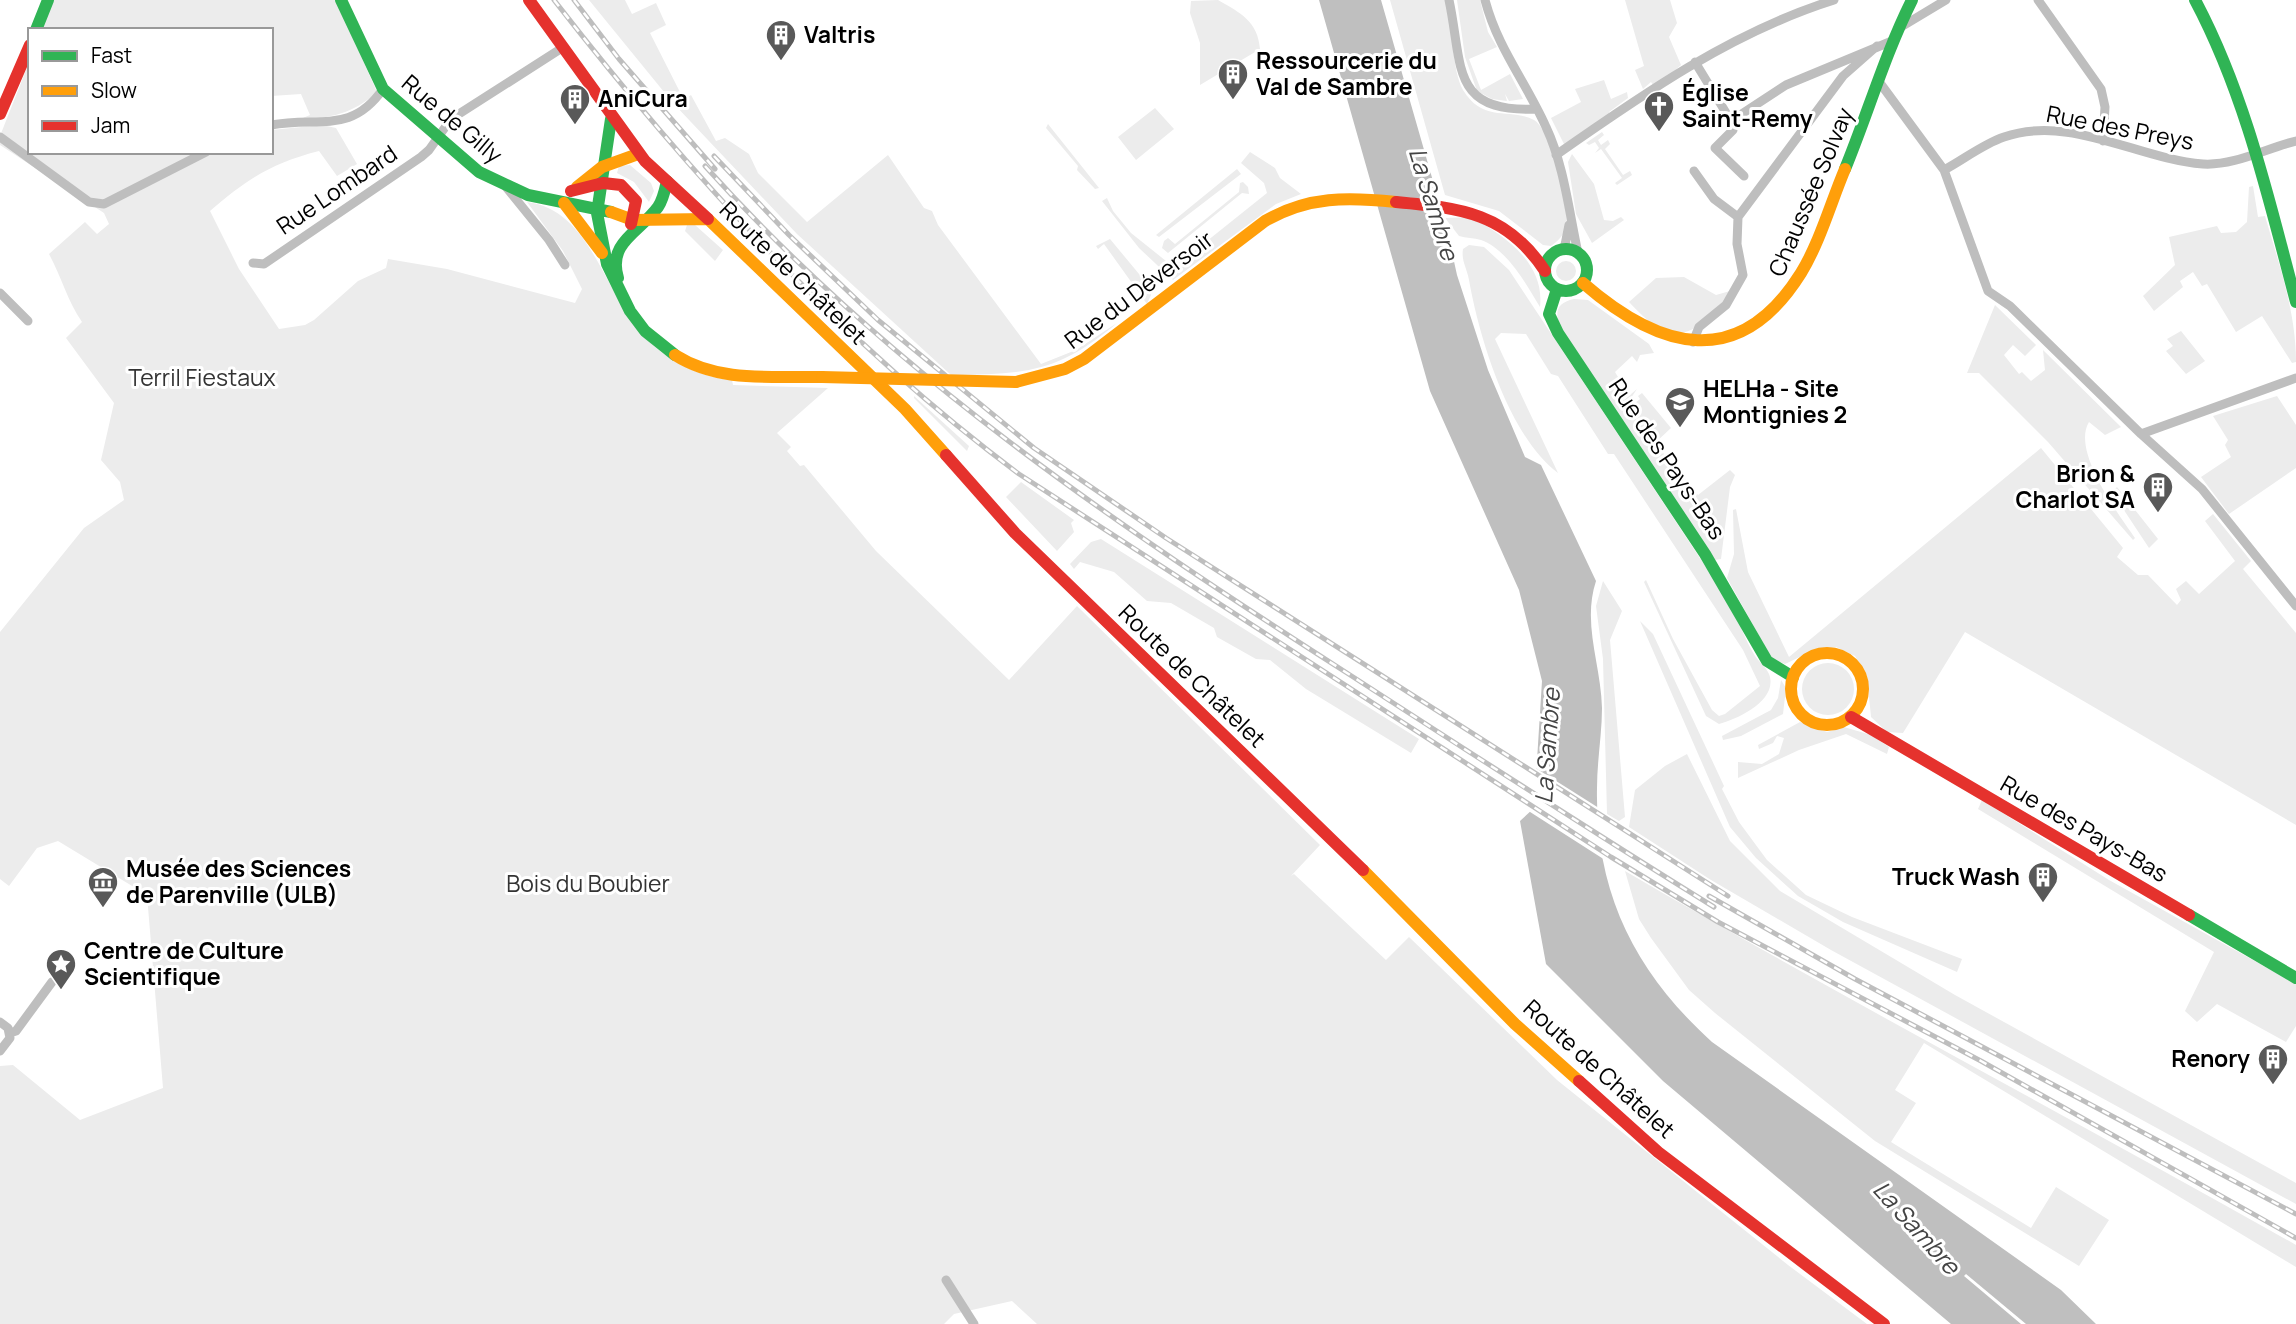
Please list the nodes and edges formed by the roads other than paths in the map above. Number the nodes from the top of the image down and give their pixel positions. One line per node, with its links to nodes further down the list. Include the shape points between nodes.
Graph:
1 (48, 0): 12 (main road)
2 (341, 0): 19 (main road, Rue de Gilly)
3 (529, 0): 15 (main road, Route de Châtelet)
4 (1448, 0): 20 (street, via 1463,76 1472,93 1497,108)
5 (1485, 0): 20 (street, via 1494,32)
6 (1834, 0): 17 (street, via 1805,9)
7 (1912, 0): 11 (main road, Chaussée Solvay)
8 (1946, 0): 11 (street)
9 (2038, 0): 27 (street, via 2101,89)
10 (2195, 0): 29 (main road, via 2215,38)
11 (1901, 27): 13 (main road, Chaussée Solvay)
12 (37, 28)
13 (1892, 41): 14 (street); 18 (main road, Chaussée Solvay)
14 (1877, 46): 23 (street, via 1786,85); 44 (street, via 1843,76)
15 (562, 48): 22 (main road, Route de Châtelet); 26 (street, Rue Lombard, via 451,119)
16 (28, 50): 21 (main road)
17 (1695, 62): 23 (street); 32 (street)
18 (1880, 83): 34 (street); 61 (main road, Chaussée Solvay, via 1791,293 1755,327 1734,337)
19 (383, 89): 24 (street, via 373,104 356,116 330,123); 26 (main road, Rue de Gilly)
20 (1536, 109): 32 (street)
21 (0, 114)
22 (611, 119): 31 (main road, Route de Châtelet); 33 (main road, Rue du Déversoir)
23 (1731, 121): 36 (street, via 1733,130 1715,148)
24 (273, 125)
25 (0, 137): 30 (street, via 89,202 104,204)
26 (437, 138): 39 (main road, Rue de Gilly, via 479,173); 52 (street, Rue Lombard, via 429,150 264,264)
27 (2103, 141): 29 (street, Rue des Preys, via 2202,164); 34 (street, Rue des Preys, via 2045,130 2024,132 2003,137)
28 (2296, 141): 29 (street, Rue des Preys)
29 (2256, 152): 58 (main road)
30 (202, 154)
31 (638, 154): 33 (main road); 37 (main road, Route de Châtelet)
32 (1556, 155): 46 (street)
33 (602, 167): 38 (main road, Rue du Déversoir); 40 (main road)
34 (1944, 170): 63 (street, via 1988,291 2010,306)
35 (1693, 171): 44 (street, via 1714,199)
36 (1744, 176)
37 (667, 181): 45 (main road, Route de Châtelet); 47 (main road, Rue du Déversoir, via 660,204)
38 (603, 183): 40 (main road); 43 (main road, Rue du Déversoir); 47 (main road, via 630,191)
39 (506, 187): 41 (main road, Rue de Gilly); 53 (street)
40 (571, 191): 41 (main road)
41 (547, 198): 42 (main road, Rue de Gilly)
42 (564, 203): 43 (main road, Rue de Gilly); 51 (main road)
43 (597, 209): 47 (main road, Rue de Gilly); 51 (main road, Rue du Déversoir)
44 (1738, 217): 61 (street, via 1743,275 1726,305 1699,327)
45 (707, 219): 47 (main road); 74 (main road, Route de Châtelet, via 905,409 1015,533 1440,945 1515,1024 1658,1152)
46 (1570, 220): 49 (street); 50 (street)
47 (639, 221): 60 (main road, Rue du Déversoir, via 620,243 615,271)
48 (1529, 247): 49 (main road, Rue du Déversoir); 54 (main road, Rue du Déversoir); 60 (main road, Rue du Déversoir, bridge, via 1482,214 1450,208 1341,199 1291,206 1065,369 1016,382 732,375 690,365 672,355)
49 (1558, 252): 50 (main road); 54 (main road)
50 (1578, 253): 55 (main road, via 1586,264)
51 (603, 254): 60 (main road, Rue du Déversoir, via 614,283)
52 (253, 263)
53 (565, 265)
54 (1545, 271): 56 (main road, via 1548,282)
55 (1583, 283): 56 (main road, via 1570,291); 61 (main road, Chaussée Solvay, via 1648,330)
56 (1557, 289): 65 (main road, Rue des Pays-Bas, via 1549,314 1558,333 1705,554 1767,661)
57 (0, 293): 59 (street)
58 (2296, 302)
59 (28, 321)
60 (641, 325)
61 (1693, 342)
62 (2296, 378): 63 (street)
63 (2141, 433): 64 (street, via 2203,489)
64 (2296, 606)
65 (1793, 677): 66 (main road, via 1793,702 1808,720 1830,725); 66 (main road, via 1808,659 1819,654 1831,653 1852,664 1863,685)
66 (1851, 717): 67 (main road, Rue des Pays-Bas)
67 (2296, 978)
68 (52, 982): 70 (street, via 16,1031)
69 (0, 1022): 70 (street)
70 (10, 1032): 71 (street, via 9,1042)
71 (0, 1051)
72 (946, 1280): 73 (street)
73 (974, 1324)
74 (1884, 1324)

